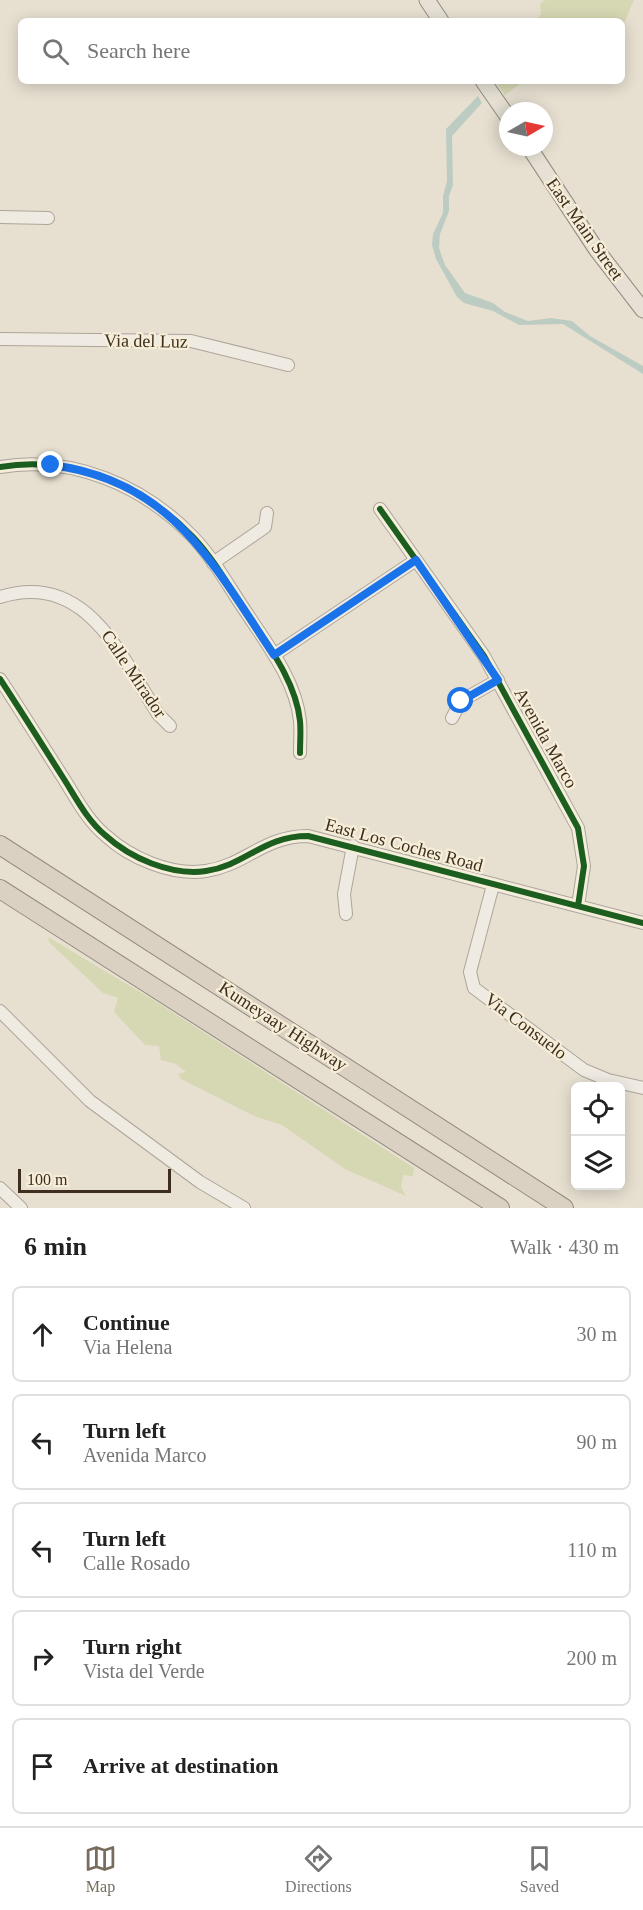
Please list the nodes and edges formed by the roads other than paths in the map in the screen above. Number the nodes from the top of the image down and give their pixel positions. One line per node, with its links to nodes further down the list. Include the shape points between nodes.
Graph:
1 (427, 0): 2 (main road)
2 (439, 18)
3 (485, 84): 4 (main road)
4 (499, 104)
5 (535, 156): 8 (main road, East Main Street, via 596,249)
6 (0, 217): 7 (street)
7 (48, 218)
8 (643, 310)
9 (0, 339): 10 (street, Via del Luz, via 191,341)
10 (288, 364)
11 (0, 467): 15 (street, via 51,465 111,480 168,515 195,539)
12 (380, 509): 14 (street, Avenida Marco)
13 (267, 513): 15 (street, via 265,527)
14 (416, 560): 17 (street); 19 (street, Avenida Marco)
15 (213, 563): 17 (street)
16 (0, 597): 21 (street, Calle Mirador, via 41,593 83,609 101,625 158,714)
17 (274, 655): 22 (street, via 295,699)
18 (0, 679): 24 (street, East Los Coches Road, via 95,826 113,842 144,859 166,868 202,871 224,866 269,842 288,837 319,837)
19 (498, 680): 20 (street, via 461,701); 27 (street, Avenida Marco, via 578,828 584,866)
20 (452, 718)
21 (170, 726)
22 (300, 753)
23 (0, 845): 36 (highway, Kumeyaay Highway)
24 (353, 846): 25 (street, East Los Coches Road); 28 (street, via 344,894)
25 (493, 885): 27 (street, East Los Coches Road); 31 (street, Via Consuelo, via 470,972 474,988 584,1070)
26 (0, 889): 35 (highway, Kumeyaay Highway)
27 (578, 906): 29 (street, East Los Coches Road)
28 (346, 914)
29 (643, 923)
30 (0, 1011): 34 (street, via 90,1101 200,1182)
31 (643, 1088)
32 (0, 1188): 33 (street)
33 (21, 1208)
34 (244, 1208)
35 (500, 1208)
36 (564, 1208)

